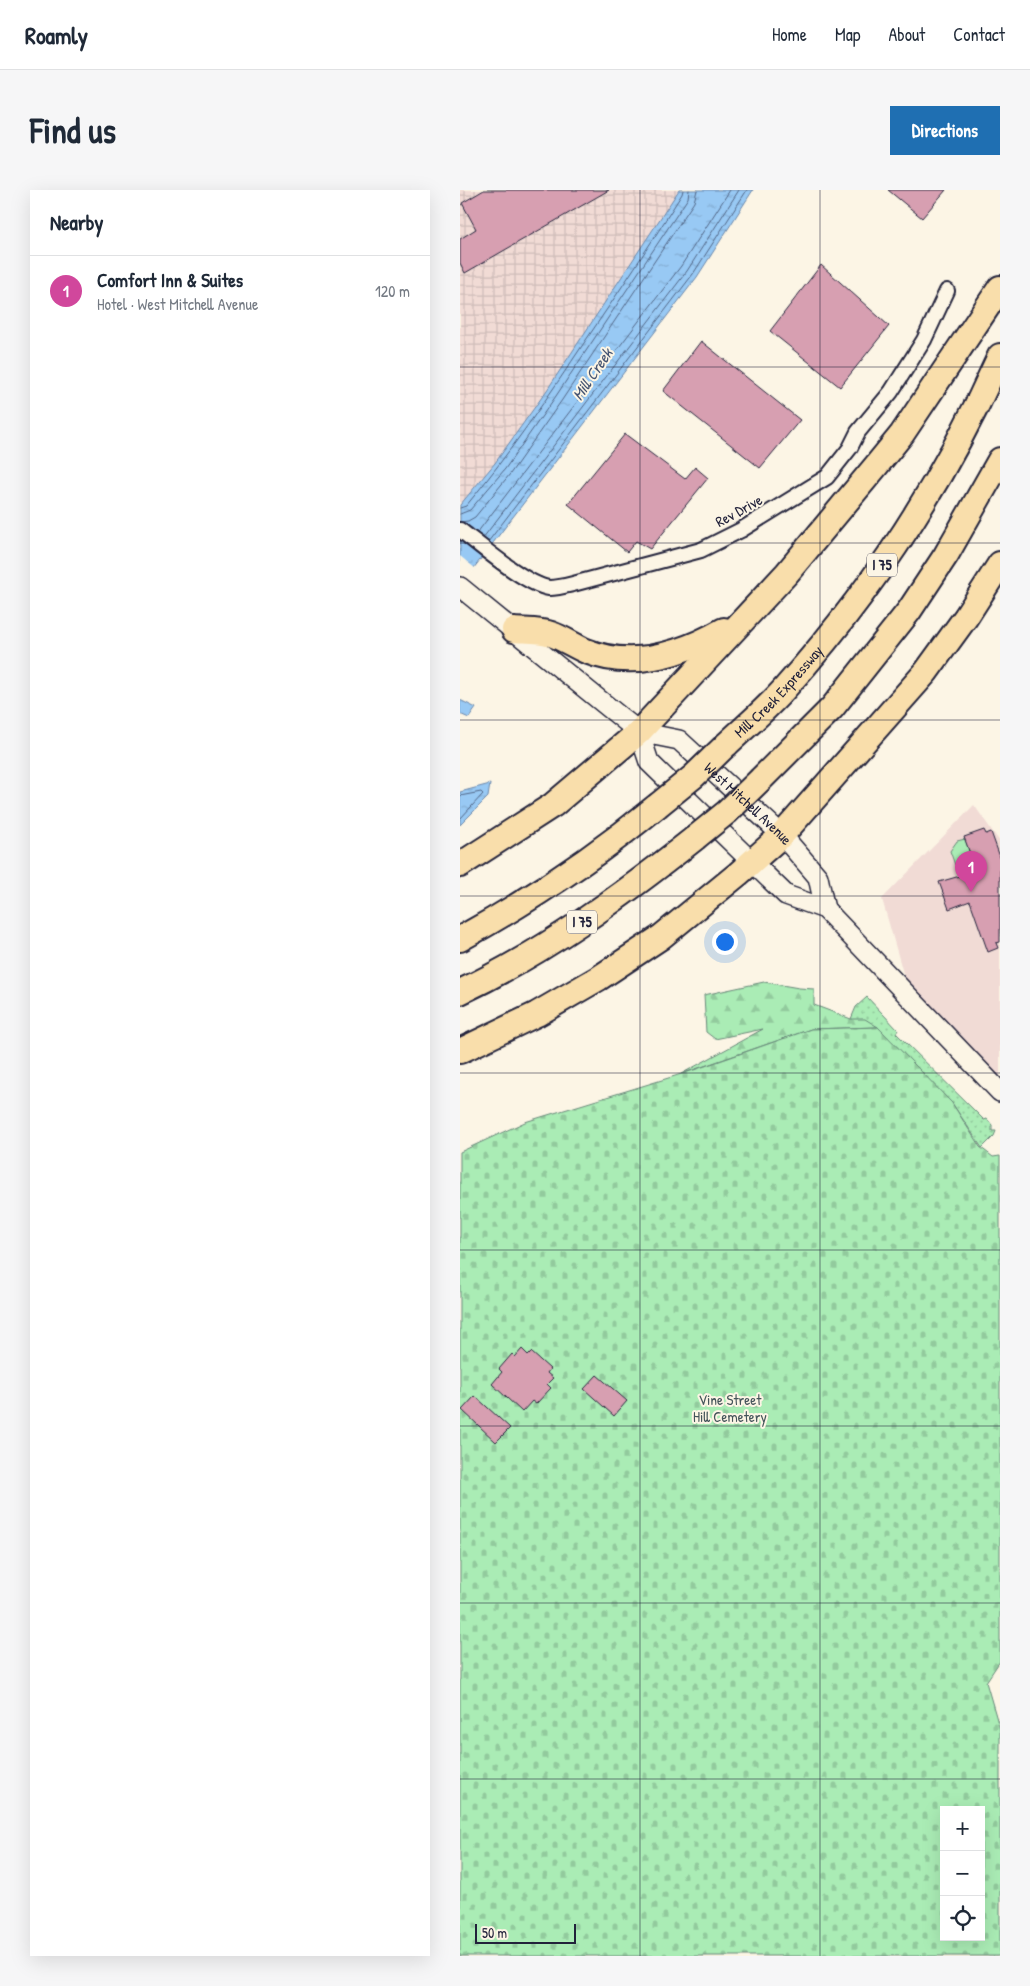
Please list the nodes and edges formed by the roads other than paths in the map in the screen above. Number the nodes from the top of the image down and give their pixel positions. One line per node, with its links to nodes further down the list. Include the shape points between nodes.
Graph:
1 (1000, 288): 8 (highway, via 902,434 793,565)
2 (947, 291): 5 (street, Rev Drive, via 924,340 891,392 827,477 741,530 701,550 558,588 547,588 514,571)
3 (1000, 356): 15 (highway, Mill Creek Expressway / I 75, bridge, via 953,453 874,576 785,689 694,776 610,844 562,878)
4 (1000, 460): 16 (highway, I 75, bridge, via 946,555 909,611 832,708 761,779 727,812 595,914)
5 (460, 530)
6 (1000, 564): 11 (highway, via 926,672)
7 (460, 587): 9 (main road, West Mitchell Avenue)
8 (743, 619): 9 (highway, via 699,644 666,656 634,659 609,658 550,633); 10 (highway)
9 (514, 630): 10 (main road, West Mitchell Avenue)
10 (639, 732): 11 (main road, West Mitchell Avenue, via 679,740); 12 (main road, via 648,762); 13 (highway, via 553,805)
11 (782, 835): 12 (highway); 14 (main road, West Mitchell Avenue, via 818,877)
12 (752, 861): 14 (main road, via 786,895); 17 (highway, via 661,937 600,978 537,1014)
13 (460, 864)
14 (825, 909): 18 (main road)
15 (460, 939)
16 (460, 992)
17 (460, 1051)
18 (1000, 1092)

